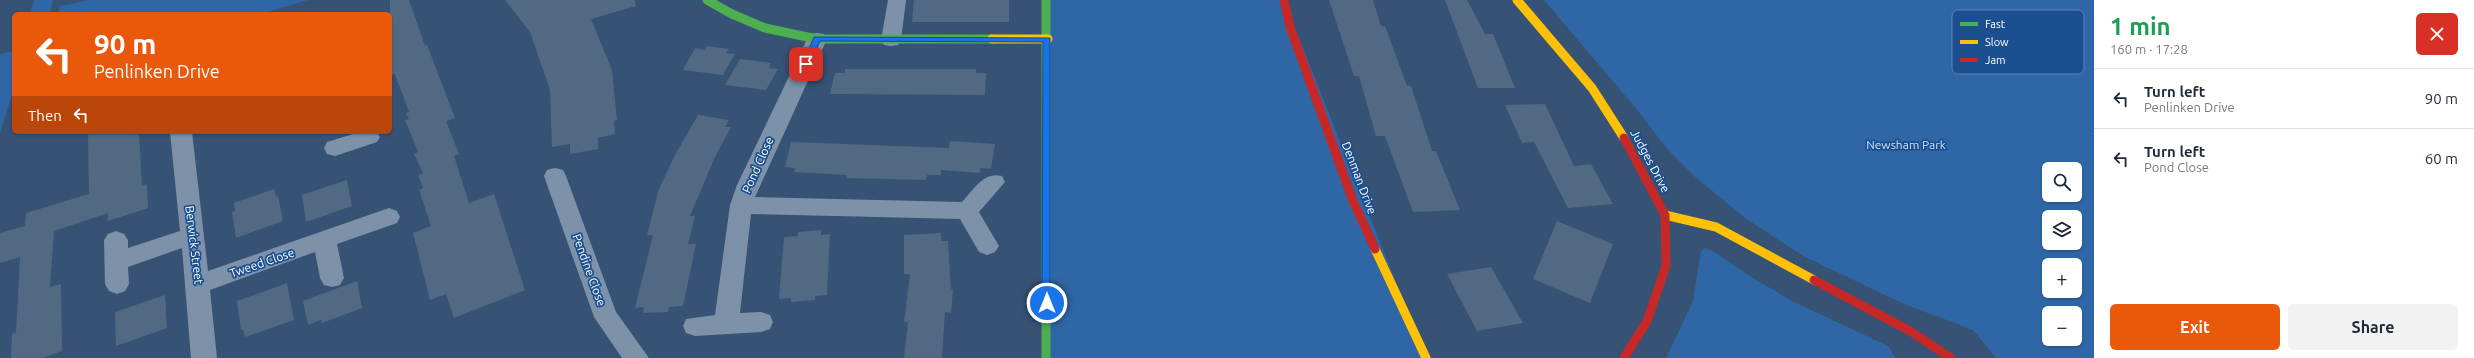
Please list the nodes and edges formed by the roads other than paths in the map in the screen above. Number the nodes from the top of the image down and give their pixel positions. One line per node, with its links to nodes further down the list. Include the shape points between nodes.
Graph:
1 (707, 0): 6 (street, via 765,28)
2 (897, 0): 7 (street)
3 (1046, 0): 8 (street)
4 (1284, 0): 30 (street, Denman Drive, via 1290,27 1353,201)
5 (1517, 0): 16 (street, Judges Drive, via 1570,62 1616,122)
6 (817, 39): 7 (street); 14 (street, Pond Close)
7 (891, 40): 8 (street)
8 (1048, 40): 29 (street)
9 (181, 134): 18 (street, Berwick Street)
10 (370, 141): 11 (street)
11 (335, 148)
12 (554, 176): 28 (street, Pendine Close, via 606,317)
13 (994, 182): 15 (street)
14 (741, 205): 15 (street); 25 (street, Pond Close)
15 (967, 211): 20 (street)
16 (1665, 215): 31 (street, Judges Drive, via 1666,266 1647,321); 32 (street, via 1716,228 1910,331)
17 (389, 217): 19 (street, Tweed Close)
18 (191, 236): 22 (street, via 117,251); 23 (street, Berwick Street)
19 (325, 241): 21 (street); 23 (street, Tweed Close)
20 (988, 246)
21 (332, 278)
22 (117, 284)
23 (199, 284): 27 (street, Berwick Street)
24 (761, 322): 25 (street)
25 (726, 324): 26 (street)
26 (695, 326)
27 (204, 358)
28 (636, 358)
29 (1046, 358)
30 (1426, 358)
31 (1624, 358)
32 (1951, 358)

